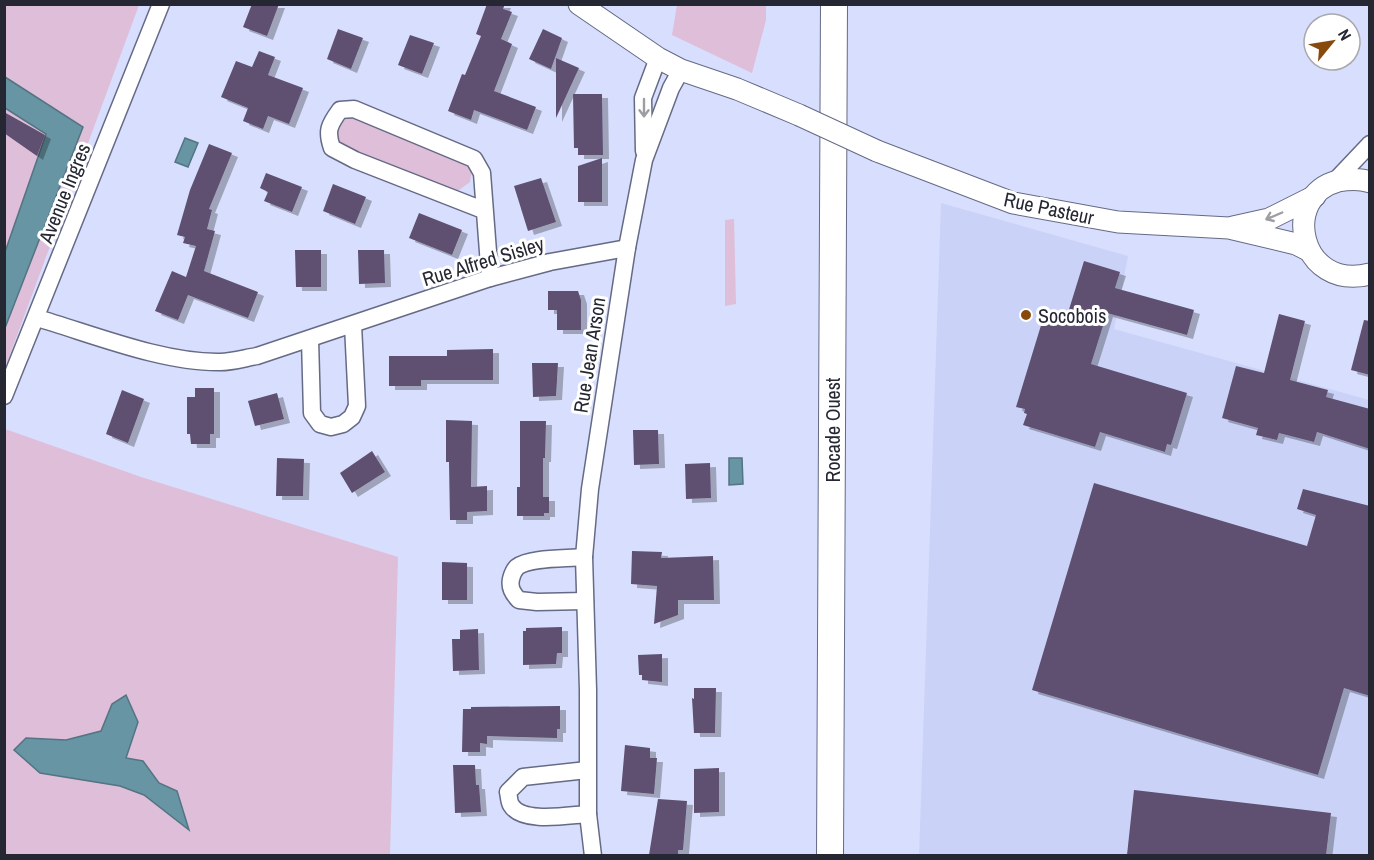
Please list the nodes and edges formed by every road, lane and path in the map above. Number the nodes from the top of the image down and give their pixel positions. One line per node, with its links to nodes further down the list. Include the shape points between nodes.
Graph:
1 (161, 4): 17 (street, Avenue Ingres)
2 (579, 4): 4 (street, Rue Pasteur)
3 (834, 4): 26 (main road, Rocade Ouest)
4 (658, 58): 5 (street, Rue Pasteur); 7 (street, Rue Jean Arson, one-way to 7, via 643,98)
5 (681, 70): 7 (street, Rue Jean Arson); 12 (street, Rue Pasteur, bridge, via 737,89 877,151 1013,203 1118,222)
6 (1370, 144): 8 (street)
7 (644, 160): 13 (street, Rue Jean Arson)
8 (1334, 182): 9 (street); 10 (street, Rue Pasteur)
9 (1370, 182)
10 (1315, 196): 12 (street, Rue Pasteur, one-way to 12, via 1269,219); 14 (street, via 1304,222)
11 (483, 210): 11 (street, via 482,173 474,159 354,109 340,110 333,120 327,135 332,148); 16 (street)
12 (1229, 228): 14 (street, Rue Pasteur)
13 (627, 248): 16 (street, Rue Alfred Sisley); 21 (street, Rue Jean Arson, via 590,489)
14 (1308, 250): 15 (street, via 1328,271 1342,277)
15 (1370, 274)
16 (490, 278): 18 (street, Rue Alfred Sisley)
17 (37, 318): 19 (street, Rue Alfred Sisley, via 186,360 222,362 257,356); 20 (street, Avenue Ingres)
18 (353, 325): 19 (street, Rue Alfred Sisley); 19 (street, via 357,406 343,424 320,424 312,413)
19 (310, 339)
20 (4, 396)
21 (584, 557): 22 (street, Rue Jean Arson); 22 (street, via 518,566 510,583 519,600)
22 (585, 601): 23 (street, Rue Jean Arson)
23 (587, 770): 24 (street, Rue Jean Arson); 24 (street, via 523,777 508,792 510,805 519,814)
24 (588, 814): 25 (street, Rue Jean Arson)
25 (593, 855)
26 (830, 855)

